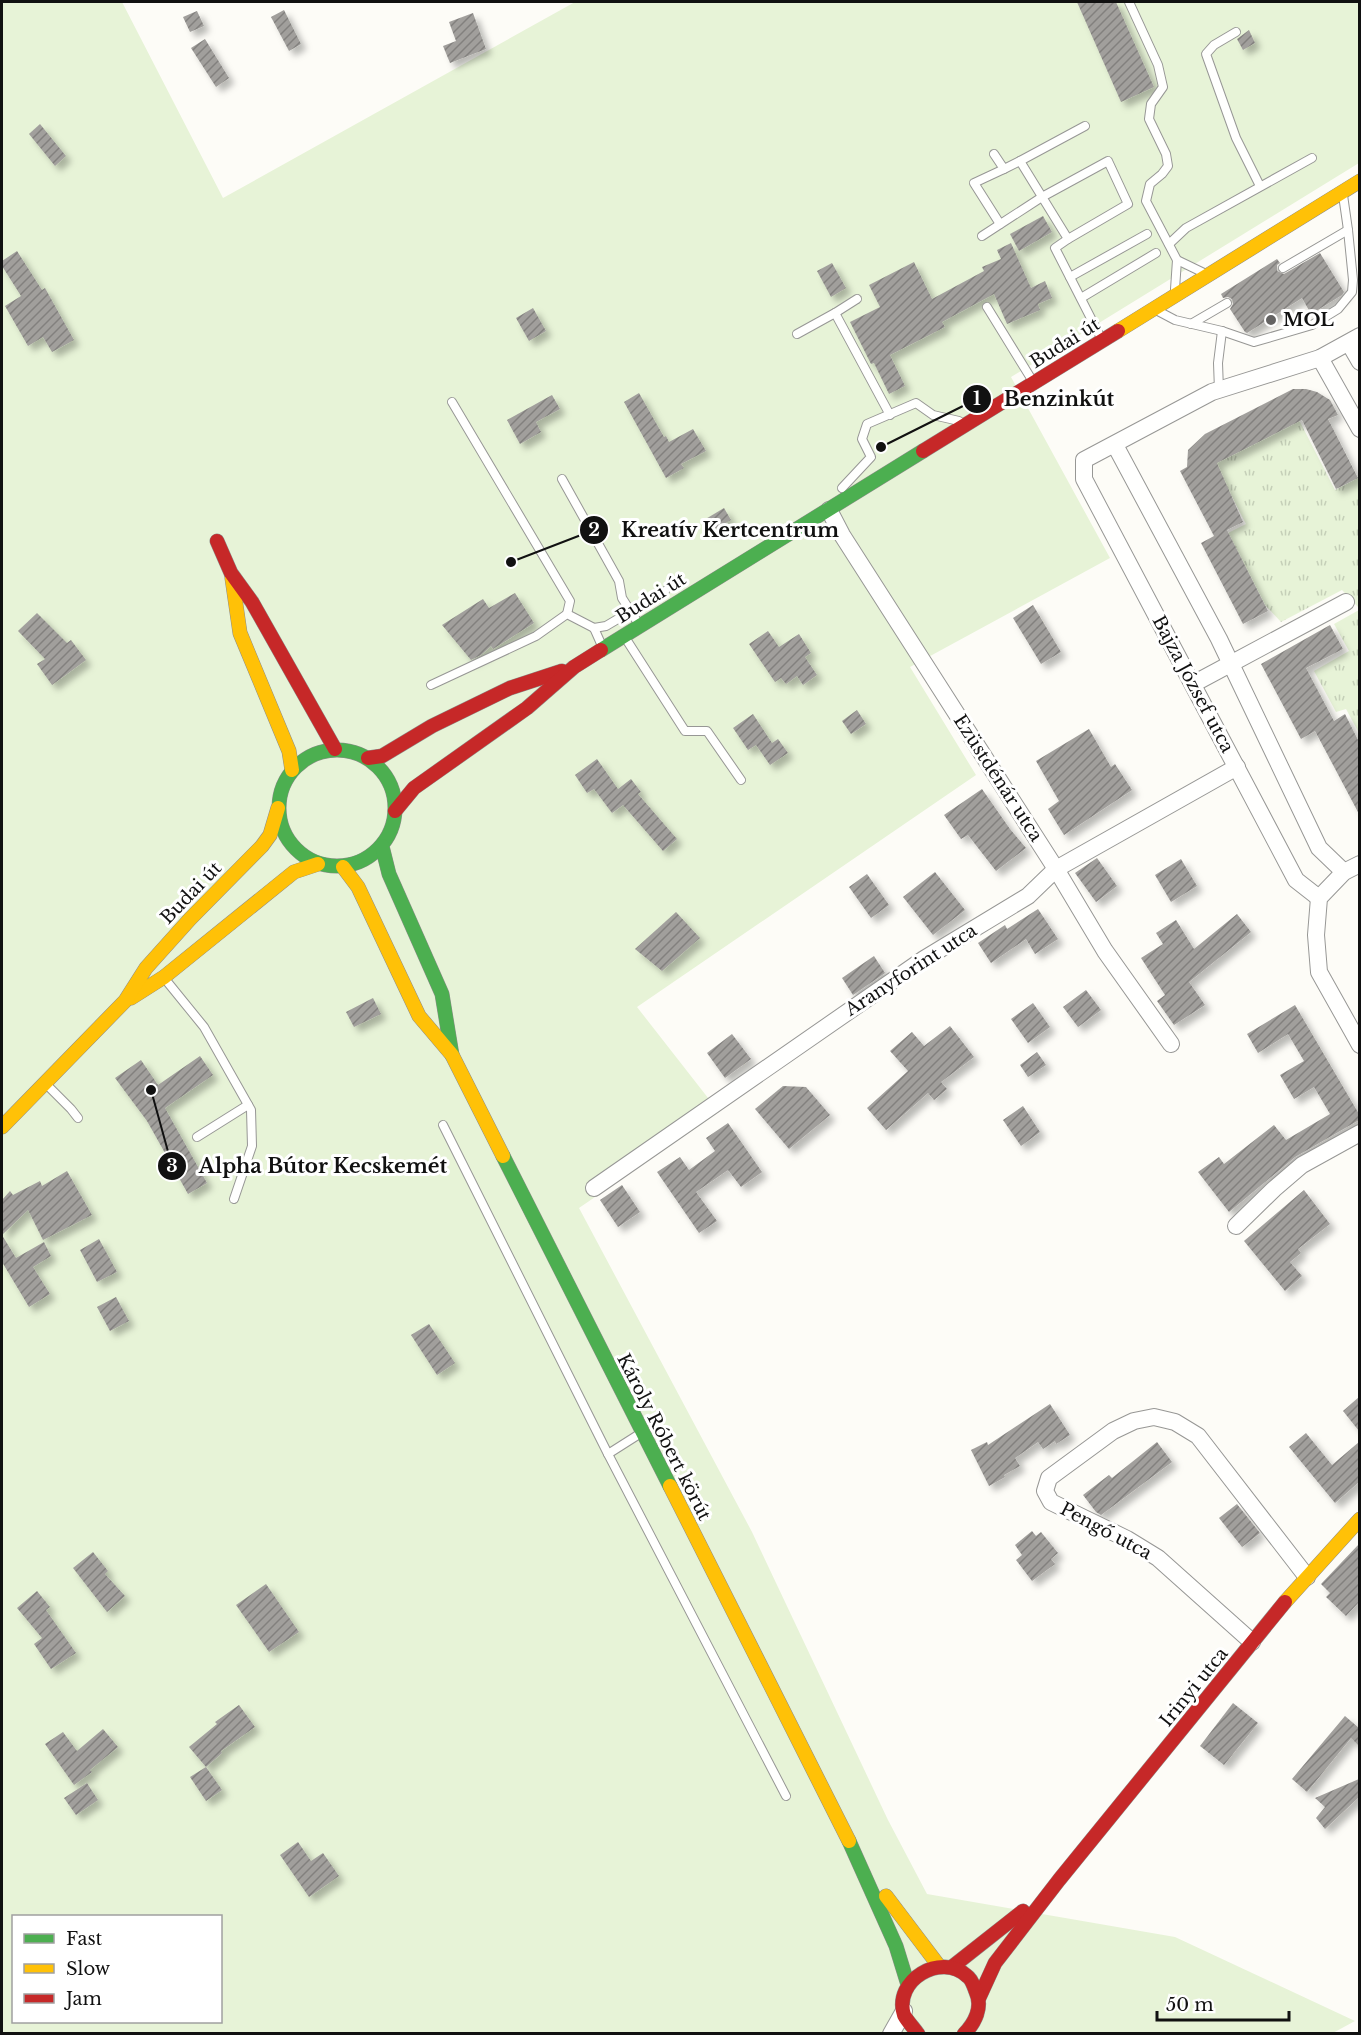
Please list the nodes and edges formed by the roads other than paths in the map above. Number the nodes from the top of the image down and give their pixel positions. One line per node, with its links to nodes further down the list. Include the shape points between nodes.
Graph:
1 (1129, 2): 17 (lane, via 1158,65 1163,87 1151,104 1149,119 1168,166 1150,184 1146,201)
2 (1236, 32): 9 (lane, via 1206,54 1236,138)
3 (1085, 126): 6 (lane)
4 (994, 154): 7 (lane)
5 (1312, 158): 9 (lane)
6 (1020, 161): 7 (lane); 11 (lane)
7 (1004, 169): 12 (lane, via 974,183)
8 (1359, 181): 10 (street, Budai út)
9 (1260, 186): 17 (lane, via 1186,228)
10 (1342, 192): 13 (lane); 21 (street, Budai út)
11 (1042, 197): 12 (lane); 16 (lane); 16 (lane, via 1108,161 1128,204)
12 (1000, 224): 15 (lane)
13 (1348, 230): 20 (lane); 31 (lane, via 1352,292 1338,309 1312,325 1254,342)
14 (1147, 234): 22 (lane)
15 (982, 236)
16 (1068, 239): 22 (lane, via 1055,248)
17 (1168, 244): 19 (lane)
18 (1156, 253): 24 (lane)
19 (1177, 260): 21 (lane); 23 (lane)
20 (1283, 268)
21 (1209, 276): 23 (street, Budai út)
22 (1070, 278): 24 (lane)
23 (1174, 296): 28 (street, Budai út)
24 (1081, 298): 34 (lane)
25 (857, 299): 29 (lane)
26 (1227, 303): 30 (lane)
27 (987, 307): 37 (lane)
28 (1153, 308): 30 (lane); 34 (street, Budai út)
29 (835, 313): 32 (lane); 40 (lane)
30 (1191, 324): 31 (lane)
31 (1222, 331): 38 (lane)
32 (797, 334)
33 (1354, 340): 35 (street); 36 (street)
34 (1103, 341): 37 (street, Budai út)
35 (1320, 358): 38 (street); 42 (street)
36 (1359, 362)
37 (1034, 384): 41 (street, Budai út)
38 (1219, 390): 43 (street)
39 (452, 402): 52 (lane, via 570,601)
40 (890, 415): 41 (lane, via 916,403 933,415); 46 (lane, via 867,424 862,439 871,457)
41 (968, 423): 45 (street, Budai út)
42 (1359, 429)
43 (1115, 445): 57 (street); 59 (street, Bajza József utca, via 1084,460 1084,479)
44 (562, 479): 51 (lane, via 619,581)
45 (830, 510): 46 (street, Budai út); 72 (street, Ezüstdénár utca, via 842,535)
46 (814, 519): 53 (street, Budai út)
47 (217, 541): 48 (street)
48 (231, 573): 61 (street, via 252,602); 64 (street, via 240,633 289,751)
49 (665, 591): 51 (lane)
50 (1346, 602): 57 (street)
51 (630, 613): 53 (lane); 54 (lane)
52 (567, 614): 54 (lane); 60 (lane, via 536,636)
53 (640, 626): 55 (street, Budai út)
54 (594, 628): 56 (lane)
55 (624, 636): 56 (street, Budai út); 65 (lane, via 685,731 707,731)
56 (604, 649): 58 (street, Budai út)
57 (1231, 664): 59 (street); 73 (street, via 1319,848)
58 (574, 667): 62 (street, Budai út, via 510,688 432,726 382,756); 67 (street, Budai út, via 527,708 414,788)
59 (1193, 684): 63 (street, Bajza József utca)
60 (431, 685)
61 (335, 749): 62 (street); 64 (street, via 311,755)
62 (368, 758): 67 (street, via 389,781)
63 (1237, 767): 72 (street, Aranyforint utca); 74 (street, Bajza József utca, via 1296,880)
64 (292, 770): 66 (street, via 284,782)
65 (741, 780)
66 (278, 808): 69 (street, via 289,842); 76 (street, Budai út, via 270,835 262,846 153,960)
67 (395, 811): 68 (street, via 392,829)
68 (382, 846): 71 (street, via 358,863); 79 (street, Károly Róbert körút, via 389,874 442,994)
69 (318, 864): 71 (street); 75 (street, Budai út, via 294,872)
70 (1359, 864): 73 (street)
71 (343, 867): 79 (street, Károly Róbert körút, via 357,887 419,1017)
72 (1056, 869): 77 (street, Ezüstdénár utca, via 1105,951); 87 (street, Aranyforint utca, via 1028,896 924,959)
73 (1344, 872): 74 (street)
74 (1319, 898): 78 (street, via 1319,972)
75 (164, 977): 76 (street, Budai út); 81 (lane, via 204,1027)
76 (125, 1001): 80 (street, Budai út)
77 (1171, 1044)
78 (1359, 1045)
79 (452, 1055): 90 (street, Károly Róbert körút)
80 (44, 1083): 82 (lane); 84 (street, Budai út)
81 (248, 1105): 86 (lane); 88 (lane, via 252,1146)
82 (78, 1118)
83 (443, 1125): 91 (lane)
84 (2, 1127)
85 (1359, 1133): 89 (street, via 1302,1165)
86 (197, 1137)
87 (594, 1188)
88 (234, 1199)
89 (1236, 1227)
90 (641, 1433): 91 (lane); 96 (street, Károly Róbert körút)
91 (608, 1454): 95 (lane)
92 (1359, 1519): 93 (street, Irinyi utca)
93 (1307, 1577): 94 (street, Irinyi utca); 94 (street, Pengő utca, via 1198,1436 1175,1422 1154,1417 1134,1421 1113,1431 1049,1478 1045,1491 1051,1502 1158,1558)
94 (1252, 1642): 97 (street, Irinyi utca)
95 (786, 1796)
96 (846, 1834): 98 (street, Károly Róbert körút, via 881,1890); 99 (street, Károly Róbert körút, via 887,1923)
97 (1059, 1880): 98 (street, Irinyi utca, via 1007,1925); 100 (street, Irinyi utca, via 995,1963)
98 (946, 1966): 99 (street, Irinyi utca, via 921,1971); 100 (street, Károly Róbert körút, via 970,1979)
99 (908, 1985): 101 (street)
100 (978, 1998): 102 (street, Irinyi utca)
101 (904, 2011): 103 (street); 104 (street)
102 (971, 2030)
103 (891, 2034)
104 (918, 2034)

